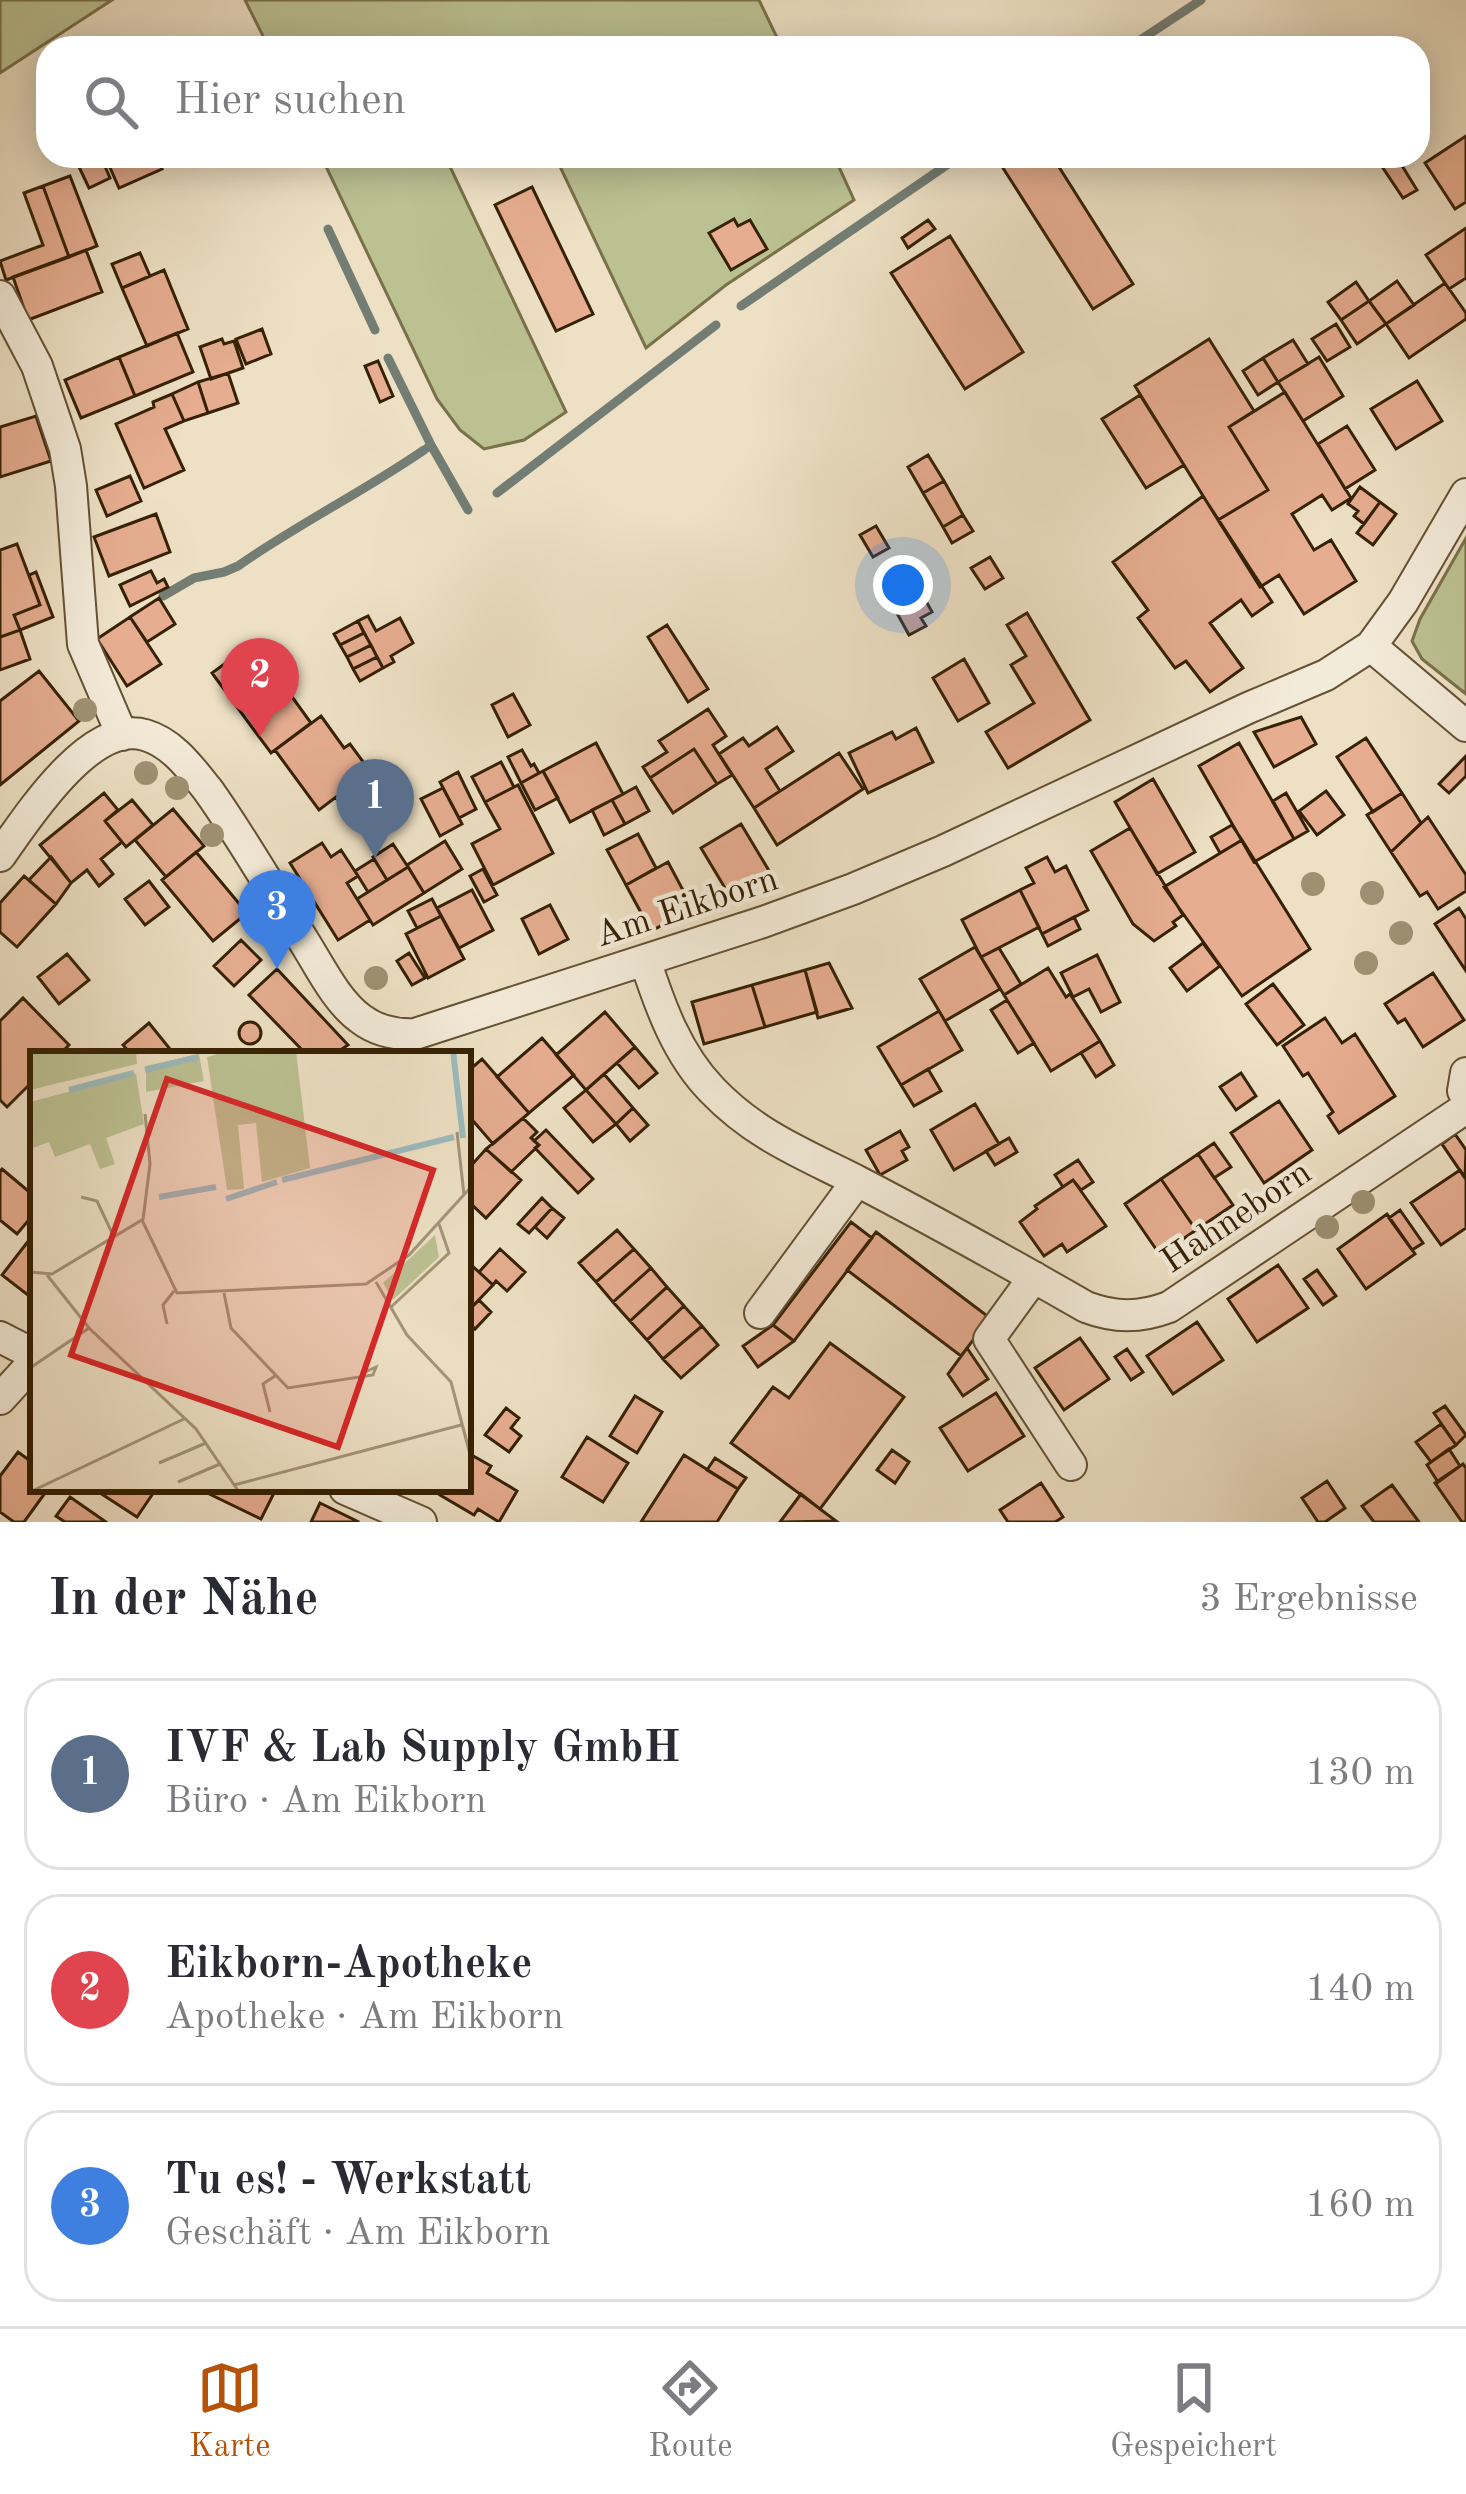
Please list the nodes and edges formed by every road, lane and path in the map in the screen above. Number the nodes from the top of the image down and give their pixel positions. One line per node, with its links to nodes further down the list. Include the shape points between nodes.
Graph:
1 (0, 296): 5 (street, via 37,366 65,449 83,644)
2 (1466, 494): 3 (street, Am Eikborn)
3 (1371, 646): 4 (street); 7 (street, Am Eikborn, via 1325,675 943,851)
4 (1466, 726)
5 (122, 735): 6 (street, via 65,773); 8 (street, Am Eikborn, via 153,738 189,766 344,1002)
6 (0, 856)
7 (645, 960): 8 (street, Am Eikborn); 12 (street, Hahneborn, via 665,1020 707,1086 770,1138)
8 (392, 1044)
9 (1466, 1073): 10 (street)
10 (1466, 1096)
11 (1466, 1108): 13 (street, Hahneborn, via 1169,1307 1136,1316 1101,1312)
12 (857, 1181): 13 (street, Hahneborn); 14 (street)
13 (1034, 1277): 19 (street, via 989,1339)
14 (760, 1312)
15 (0, 1336): 16 (street)
16 (30, 1357)
17 (30, 1363): 18 (street)
18 (0, 1399)
19 (1071, 1466)
20 (353, 1492): 21 (street)
21 (421, 1522)

